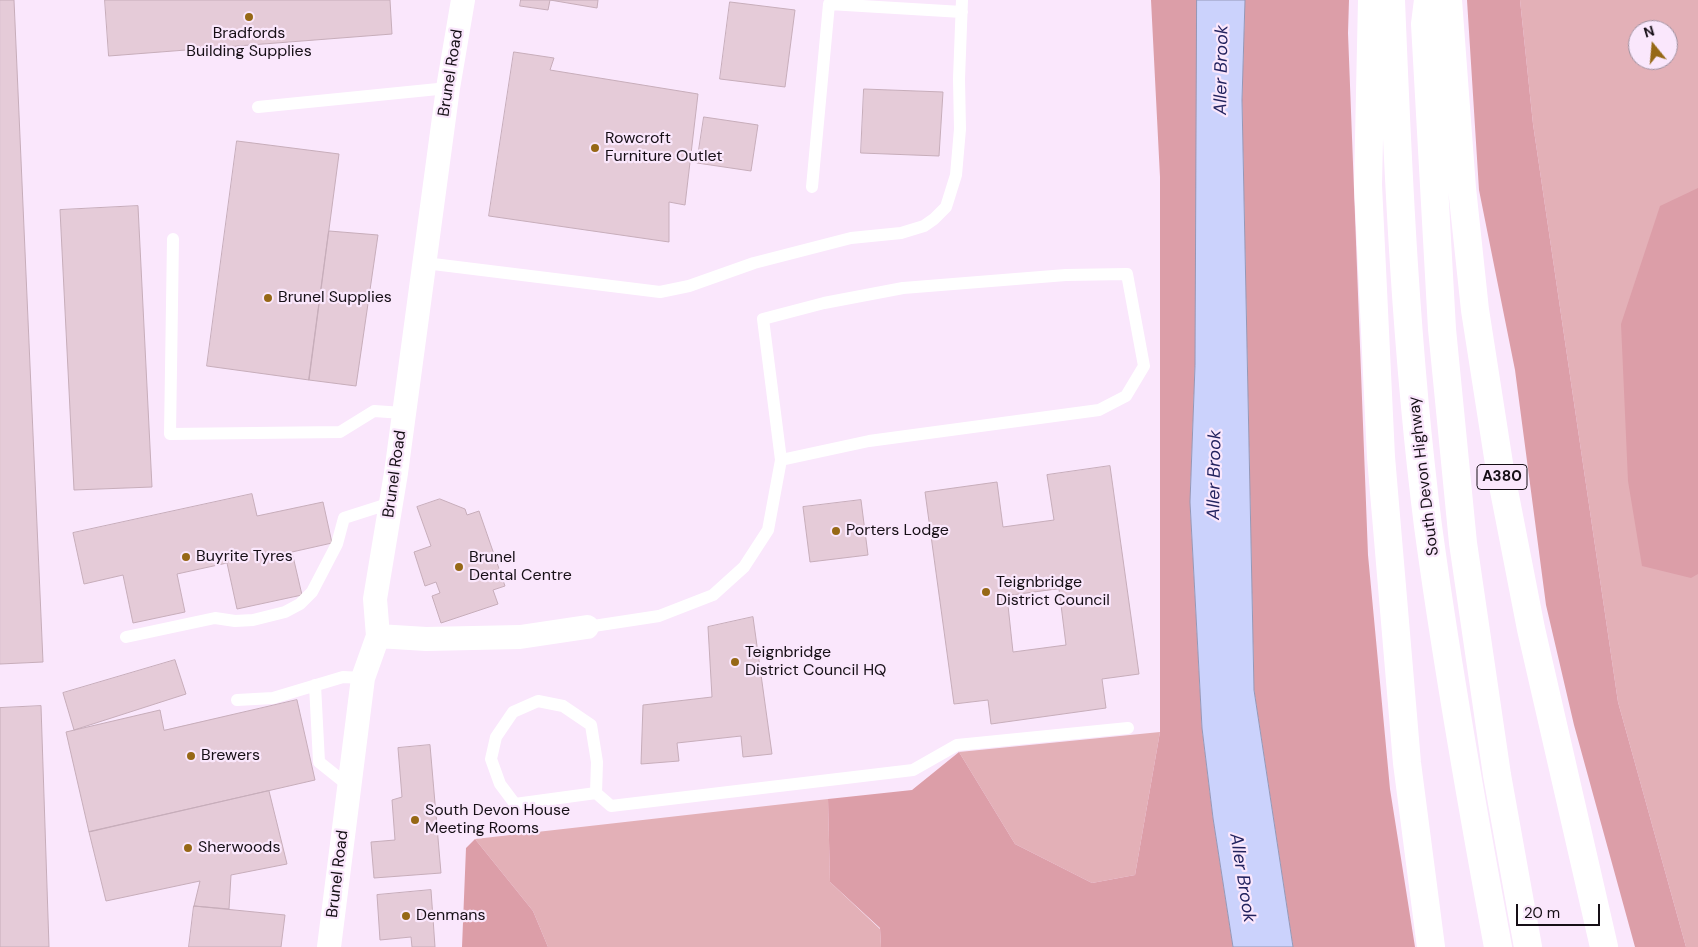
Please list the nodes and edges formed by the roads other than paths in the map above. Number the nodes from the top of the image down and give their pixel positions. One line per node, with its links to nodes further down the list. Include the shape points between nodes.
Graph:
1 (463, 0): 7 (street, Brunel Road)
2 (1372, 0): 25 (highway, via 1368,185 1381,457 1407,763)
3 (1391, 0): 26 (highway, South Devon Highway, via 1412,376 1428,526 1468,786)
4 (1428, 0): 27 (highway, South Devon Highway / A380, via 1425,24 1442,329 1463,543 1497,775)
5 (1448, 0): 28 (highway, A380, via 1475,310 1500,470 1531,629)
6 (962, 6): 9 (lane, via 829,4); 11 (lane, via 956,175 946,207 924,226 901,233 851,238 660,292)
7 (448, 88): 8 (lane); 11 (street, Brunel Road)
8 (258, 107)
9 (812, 187)
10 (173, 239): 12 (lane, via 170,434 340,432 374,411)
11 (425, 263): 12 (street, Brunel Road)
12 (403, 413): 14 (street, Brunel Road)
13 (781, 460): 13 (lane, via 763,319 903,288 1066,275 1127,274 1144,366 1126,396 1099,410 869,441); 15 (lane, via 768,530 744,568 713,595 659,616)
14 (391, 503): 16 (lane, via 344,518 337,544 312,592 285,612 235,621 216,618); 17 (street, Brunel Road, via 375,599)
15 (587, 627): 17 (street, via 512,637 426,639)
16 (126, 636)
17 (378, 636): 18 (street, Brunel Road)
18 (363, 678): 19 (lane, via 343,677); 22 (street, Brunel Road)
19 (316, 685): 20 (lane, via 273,698); 22 (lane, via 319,762)
20 (237, 700)
21 (1128, 728): 23 (lane, via 957,745 913,770 611,806)
22 (349, 786): 24 (street, Brunel Road)
23 (596, 793): 23 (lane, via 515,804 500,784 491,759 496,737 513,712 538,701 563,706 591,725 597,762)
24 (329, 947)
25 (1430, 947)
26 (1498, 947)
27 (1528, 947)
28 (1604, 947)

